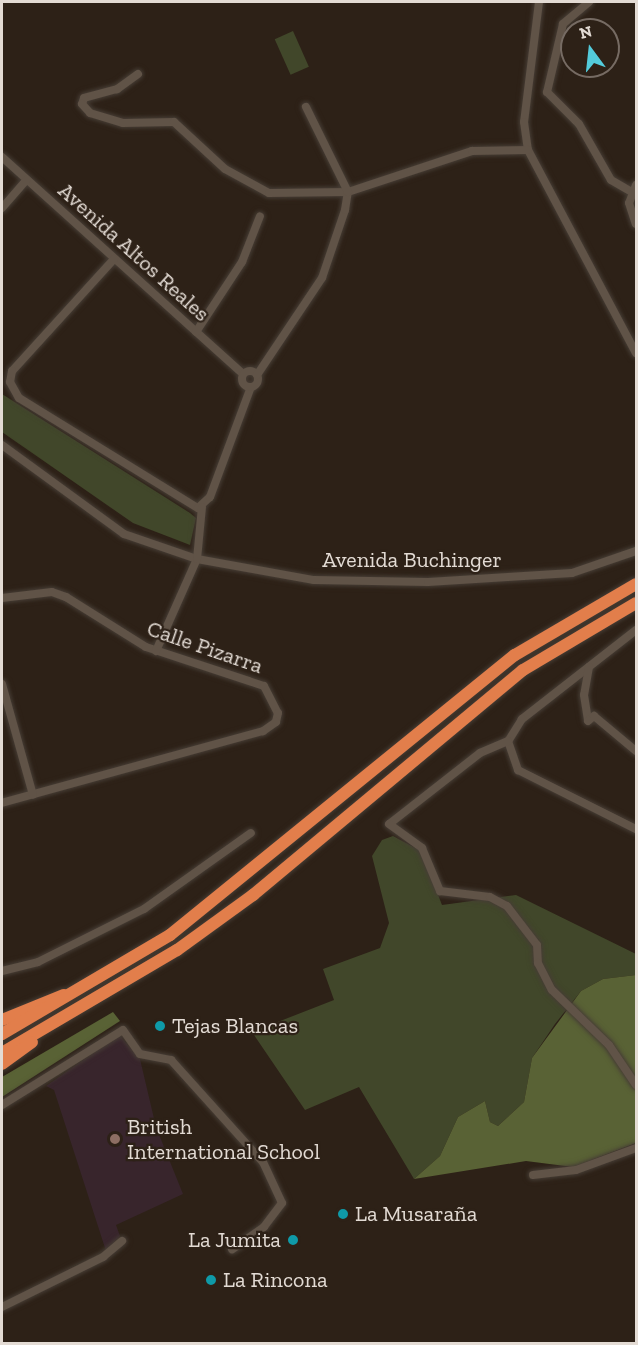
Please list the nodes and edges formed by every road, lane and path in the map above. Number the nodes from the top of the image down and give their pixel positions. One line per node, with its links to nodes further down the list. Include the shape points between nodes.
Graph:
1 (539, 2): 5 (street, via 538,39 525,112)
2 (589, 2): 8 (street, via 563,24 547,92 579,124 611,180)
3 (138, 74): 9 (street, via 117,89 84,98 82,104 90,113 123,123 174,122 225,169 269,193)
4 (306, 107): 9 (street)
5 (528, 150): 9 (street, via 472,151); 15 (street)
6 (2, 157): 7 (street, Avenida Altos Reales)
7 (26, 180): 10 (street); 13 (street, Avenida Altos Reales)
8 (634, 189): 12 (street, via 630,212)
9 (348, 192): 17 (street, via 322,278)
10 (2, 208)
11 (260, 216): 14 (street, via 242,262)
12 (636, 224)
13 (114, 259): 14 (street, Avenida Altos Reales); 20 (street, via 12,371 16,395 191,505)
14 (196, 332): 16 (street, Avenida Altos Reales)
15 (636, 353)
16 (243, 374): 17 (street); 18 (street, Avenida Altos Reales, via 243,383)
17 (257, 375): 18 (street)
18 (251, 387): 20 (street)
19 (2, 446): 22 (street, Avenida Buchinger, via 124,534)
20 (202, 507): 22 (street)
21 (636, 551): 22 (street, Avenida Buchinger, via 572,573 428,582 314,580)
22 (197, 559): 27 (street)
23 (636, 584): 37 (highway, via 514,655 244,879)
24 (2, 598): 27 (street, Calle Pizarra, via 52,592 113,632)
25 (636, 603): 39 (highway, via 570,638 504,685 253,895 177,950)
26 (636, 630): 28 (street)
27 (156, 651): 32 (street, Calle Pizarra, via 264,686 274,698 276,723 211,747)
28 (589, 666): 30 (street, via 522,719); 31 (street, via 584,695 588,721 594,716)
29 (2, 684): 32 (street)
30 (508, 741): 34 (street, via 518,770); 43 (street, via 480,753 389,824 422,848 440,891 490,897 507,906 537,945 538,963 552,990 609,1045)
31 (636, 751)
32 (33, 795): 33 (street, Calle Pizarra)
33 (2, 803)
34 (636, 829)
35 (251, 833): 36 (street, via 144,909 38,962)
36 (2, 971)
37 (80, 992): 38 (highway); 40 (highway)
38 (2, 1020)
39 (43, 1032): 41 (highway); 42 (highway)
40 (2, 1034)
41 (2, 1053)
42 (2, 1064)
43 (636, 1085)
44 (2, 1105): 48 (street, via 123,1030 140,1054 171,1060 263,1162 282,1203 264,1227)
45 (636, 1148): 46 (street, via 576,1170)
46 (533, 1175)
47 (122, 1241): 49 (street, via 103,1257)
48 (232, 1249)
49 (2, 1307)

